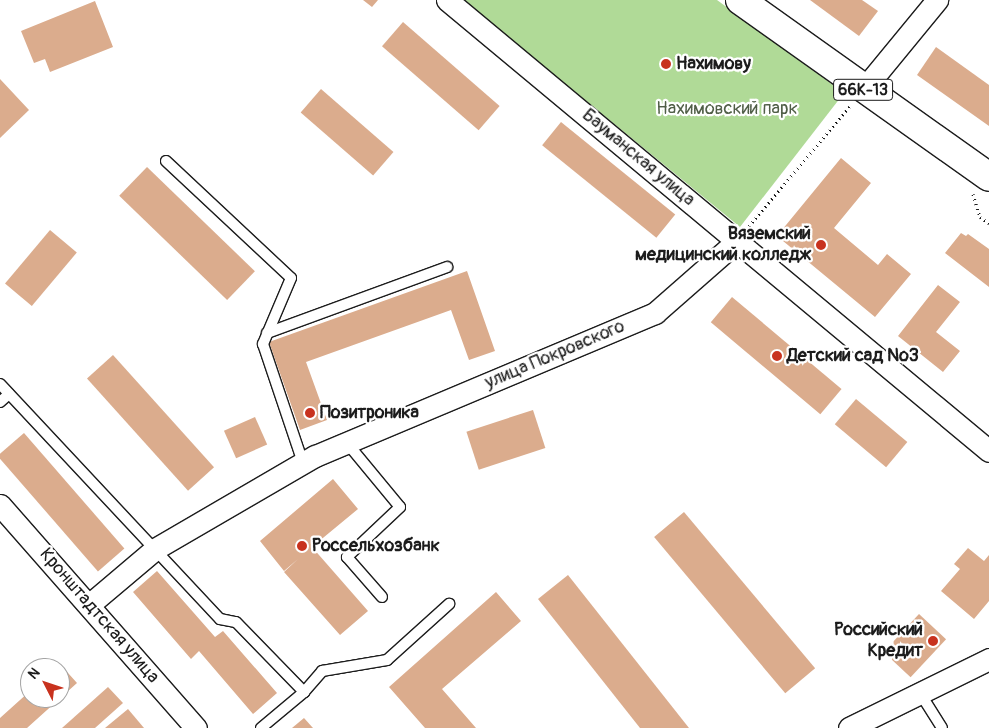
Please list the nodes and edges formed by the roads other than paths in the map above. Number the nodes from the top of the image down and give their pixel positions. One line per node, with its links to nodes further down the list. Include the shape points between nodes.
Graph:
1 (447, 0): 7 (street, Бауманская улица)
2 (740, 0): 4 (main road, 66К-13)
3 (937, 0): 4 (street)
4 (863, 90): 6 (main road, 66К-13)
5 (166, 161): 9 (lane, via 292,278)
6 (989, 177)
7 (738, 240): 13 (street, улица Покровского, via 655,313); 14 (street, Бауманская улица)
8 (447, 267): 9 (lane)
9 (267, 333): 15 (lane, via 262,344)
10 (0, 384): 11 (lane)
11 (9, 394): 12 (lane); 17 (lane)
12 (0, 402)
13 (347, 443): 15 (street, улица Покровского); 18 (lane, via 400,507 348,557)
14 (989, 451)
15 (303, 463): 17 (street, улица Покровского)
16 (0, 505): 19 (street, Кронштадтская улица)
17 (155, 549): 19 (street, улица Покровского); 22 (lane, via 220,618 236,622)
18 (382, 597)
19 (90, 604): 24 (street, Кронштадтская улица)
20 (449, 604): 22 (lane, via 387,660 322,671)
21 (989, 659): 23 (street)
22 (304, 692): 25 (lane)
23 (920, 693): 26 (street); 27 (lane)
24 (196, 728)
25 (261, 728)
26 (849, 728)
27 (942, 728)

